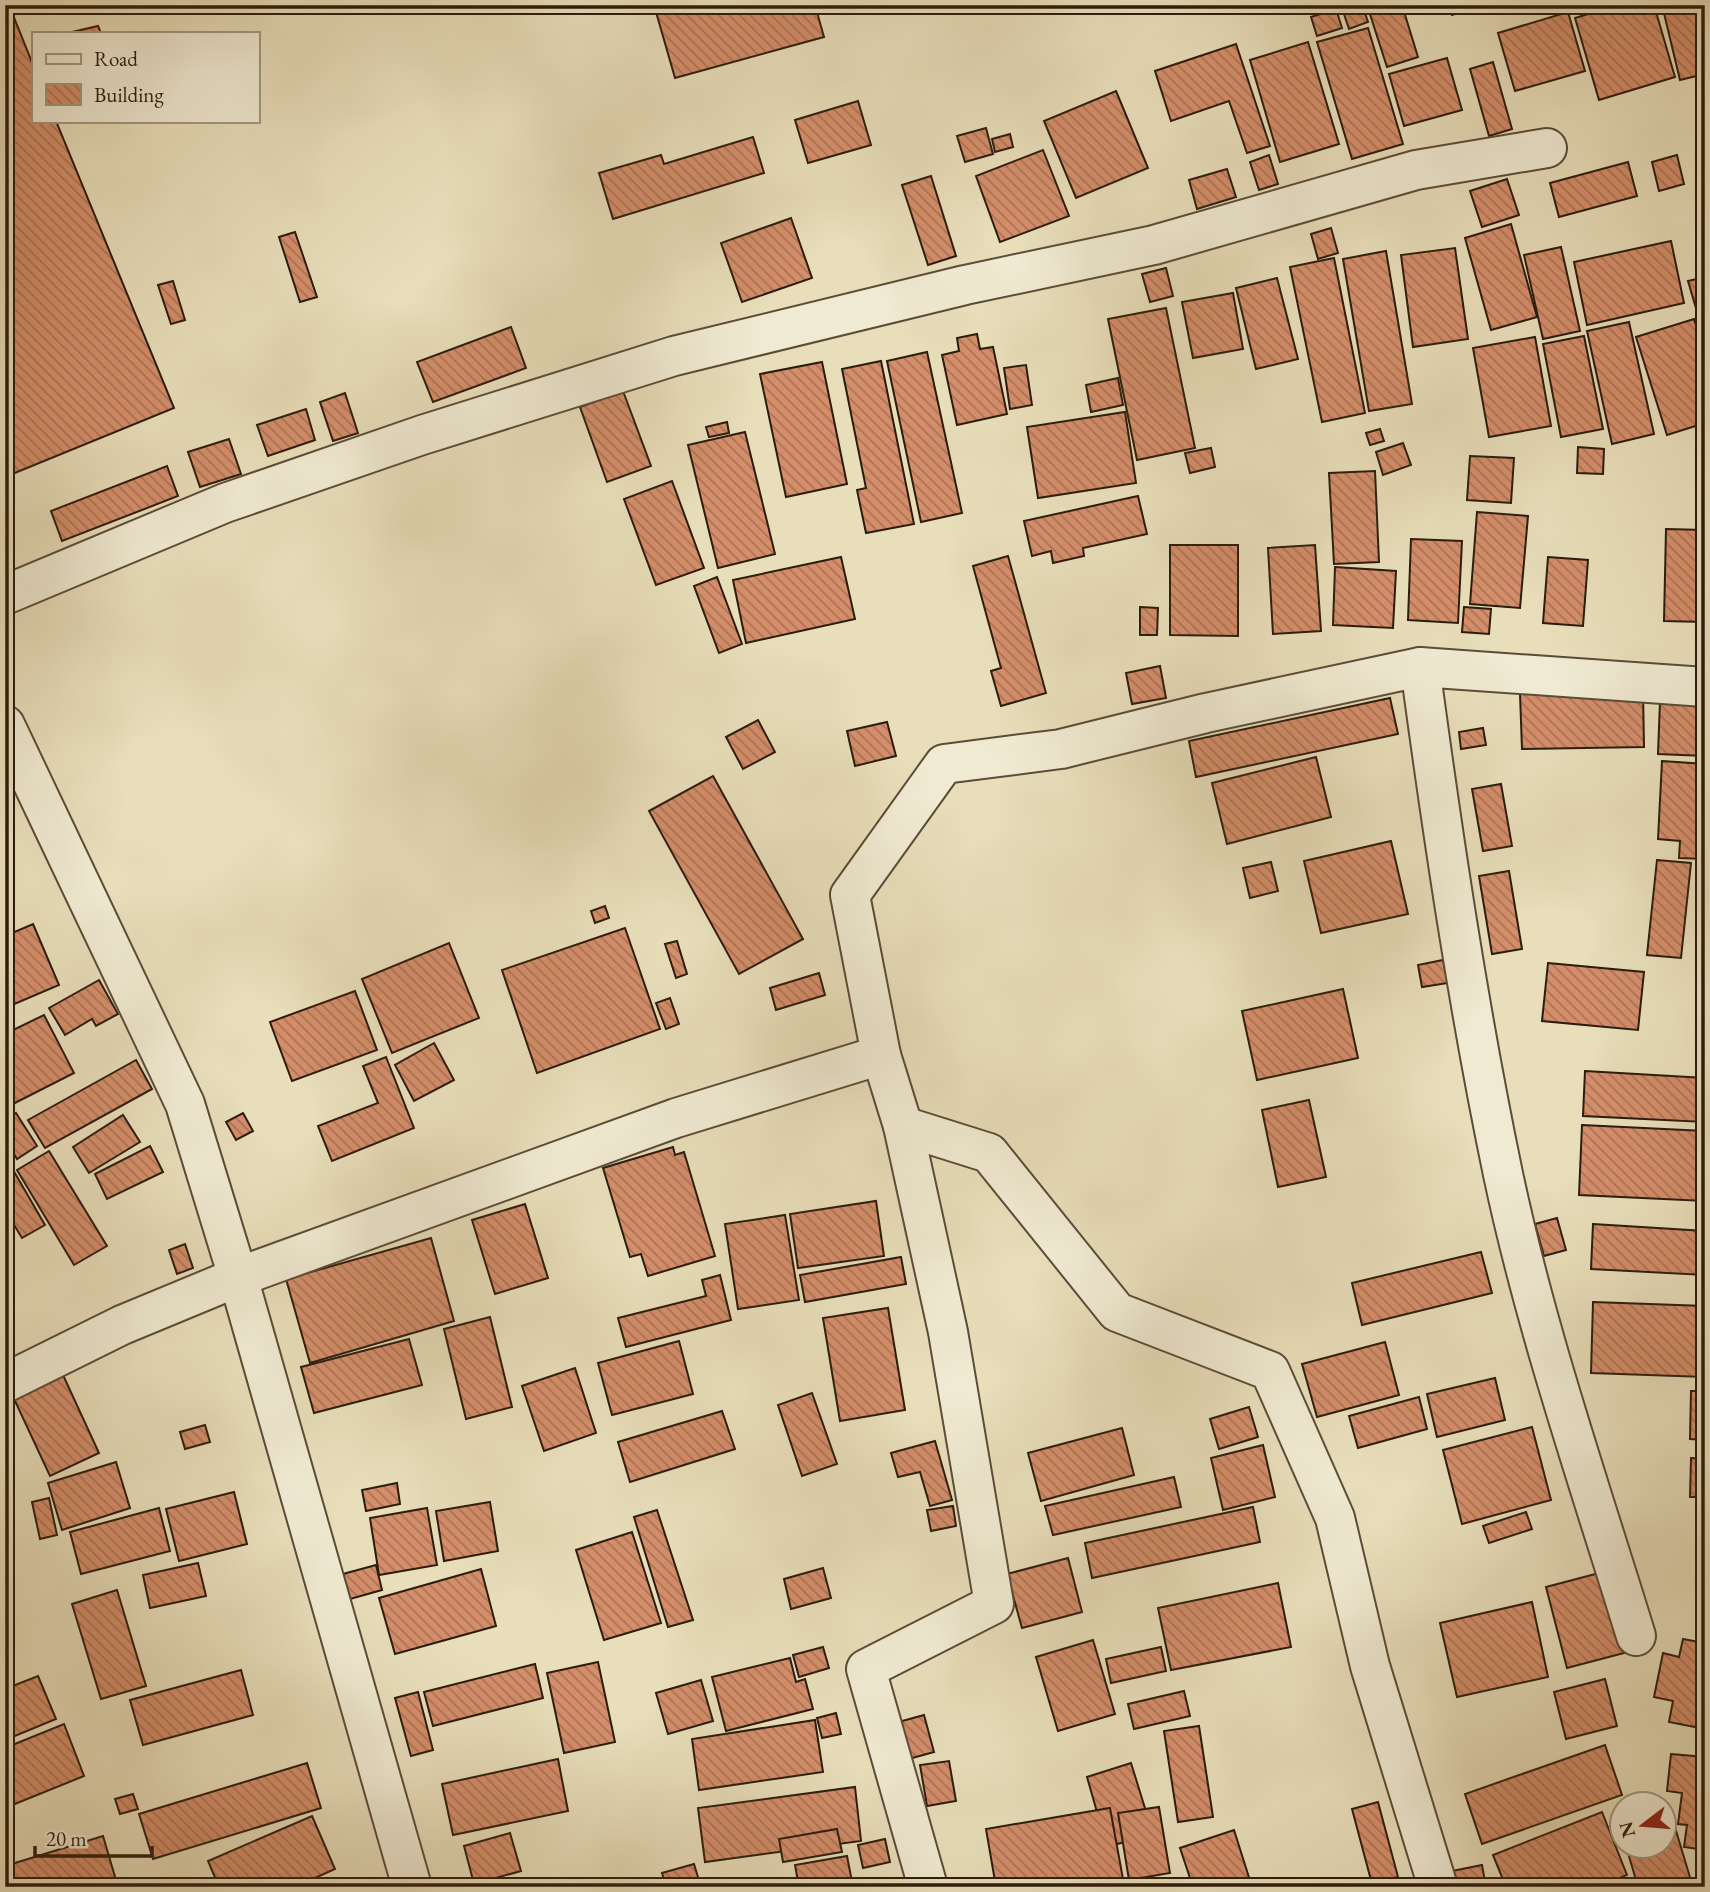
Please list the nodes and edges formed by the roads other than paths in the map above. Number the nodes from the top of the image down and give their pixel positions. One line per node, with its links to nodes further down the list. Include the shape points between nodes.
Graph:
1 (1547, 148): 2 (street, via 1416,170 1154,245 965,285 674,356 225,503)
2 (5, 595)
3 (1420, 667): 4 (street); 6 (street, via 1061,749 944,764 850,895); 10 (street, via 1454,913 1504,1175 1542,1329)
4 (1705, 687)
5 (5, 725): 8 (street, via 185,1104)
6 (881, 1055): 7 (street); 8 (street, via 676,1118)
7 (904, 1126): 12 (street, via 948,1332 994,1604 866,1669); 13 (street, via 989,1153 1117,1311 1269,1371 1335,1518 1370,1666)
8 (238, 1277): 9 (street, via 122,1325); 11 (street)
9 (5, 1383)
10 (1636, 1636)
11 (412, 1887)
12 (928, 1887)
13 (1438, 1887)

